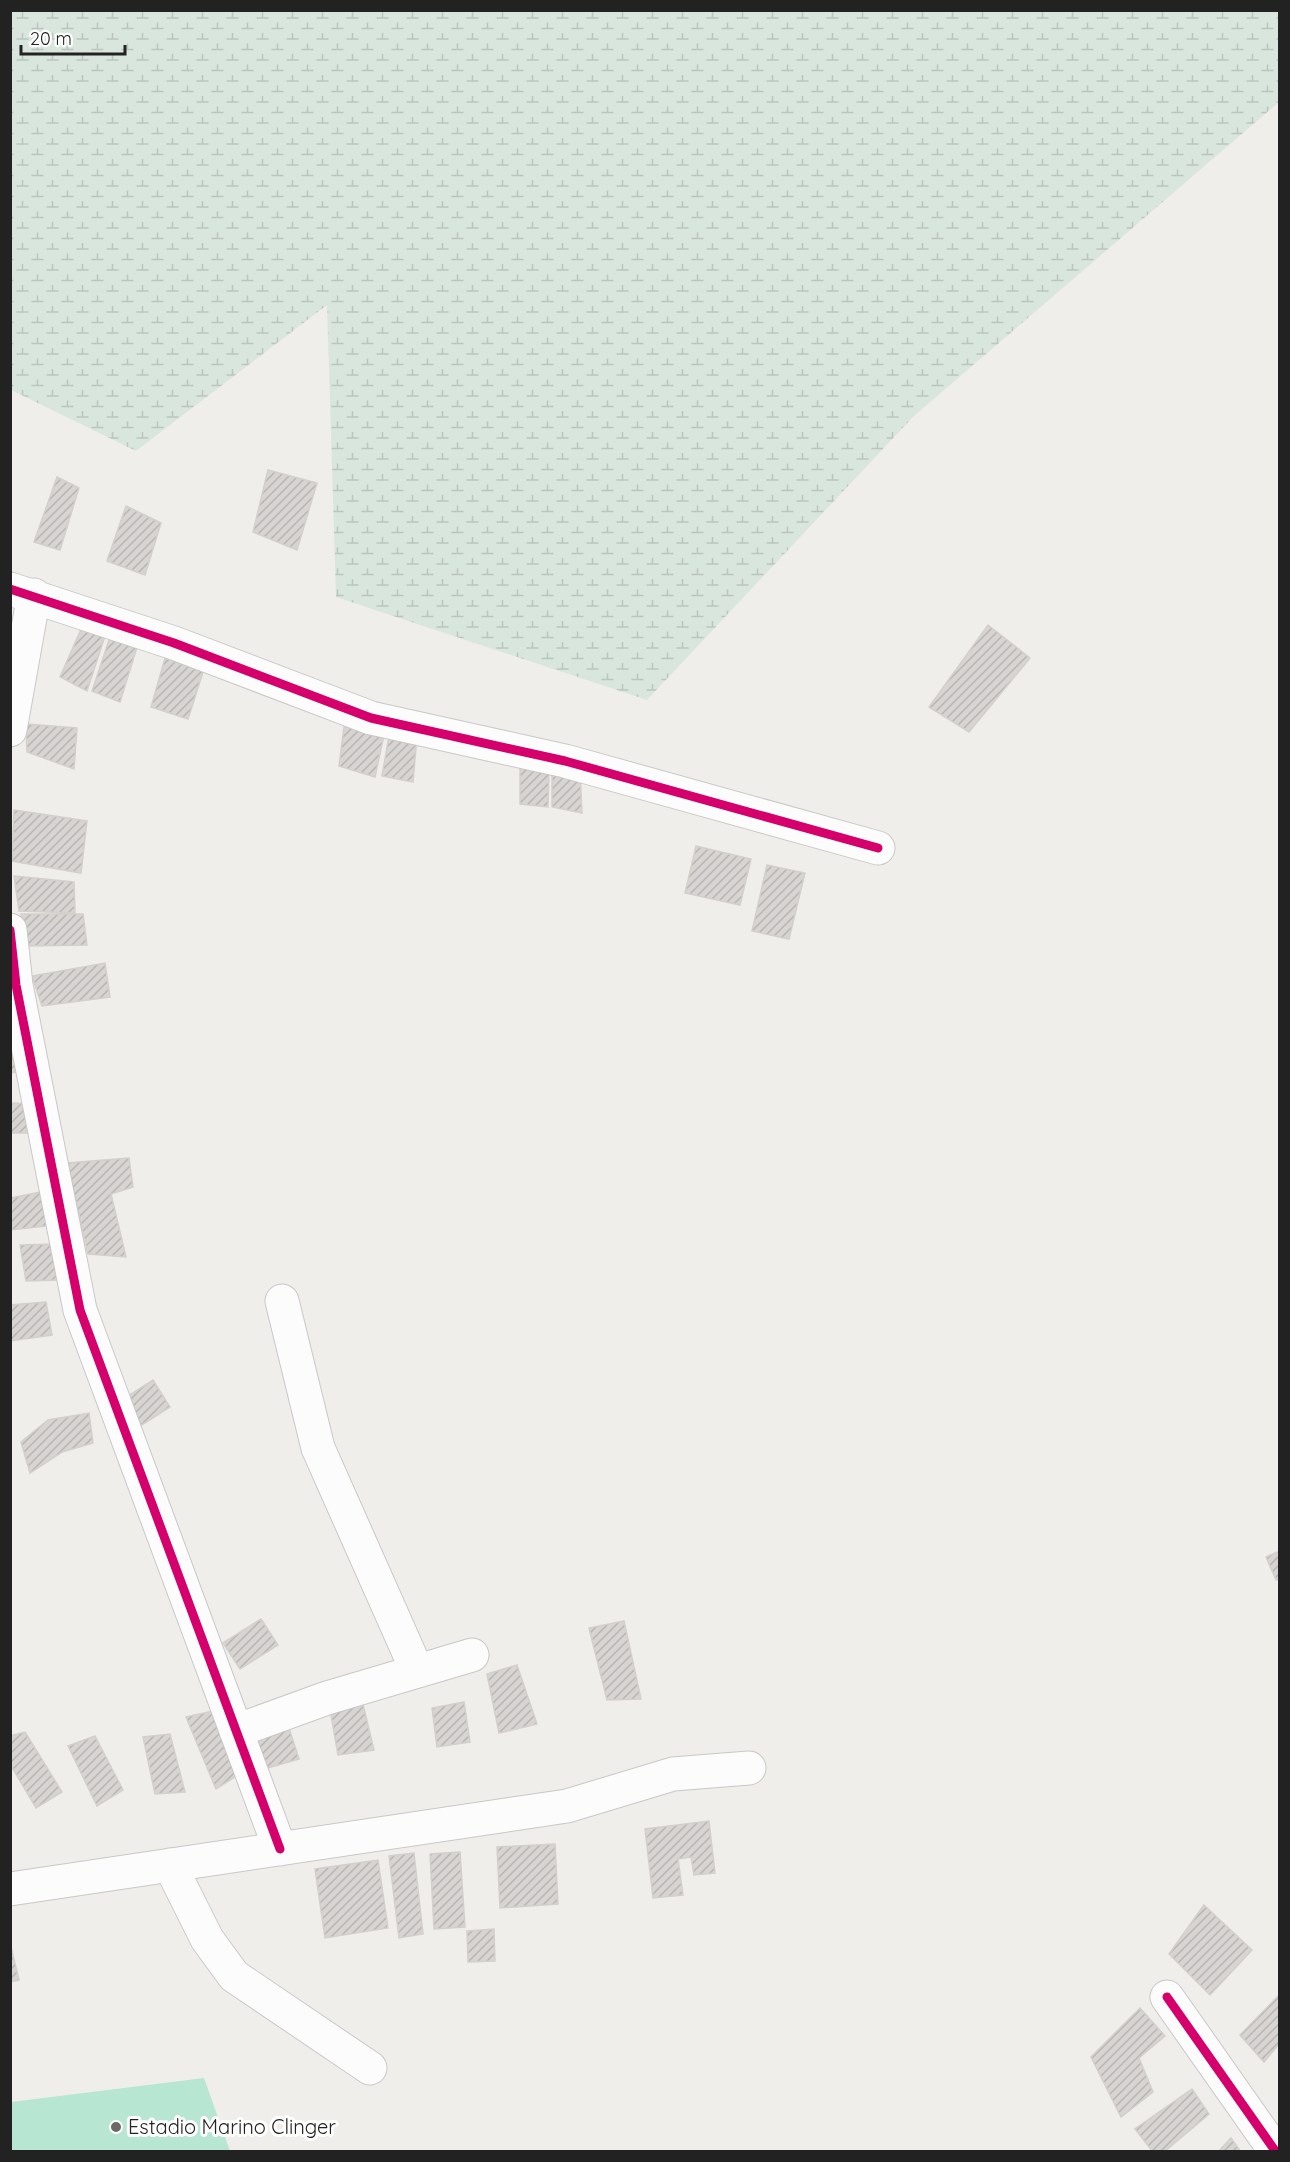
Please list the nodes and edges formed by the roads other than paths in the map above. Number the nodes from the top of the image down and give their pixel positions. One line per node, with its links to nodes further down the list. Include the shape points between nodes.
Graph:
1 (22, 592): 2 (street); 3 (street, via 174,643 371,718 565,761)
2 (10, 730)
3 (878, 848)
4 (10, 930): 8 (street, via 16,985 80,1310)
5 (282, 1301): 7 (street, via 318,1448)
6 (472, 1655): 7 (street)
7 (417, 1671): 8 (street)
8 (236, 1731): 10 (street)
9 (749, 1768): 10 (street, via 673,1774 567,1806)
10 (280, 1849): 11 (street)
11 (170, 1865): 12 (street); 14 (street, via 207,1939 234,1976)
12 (10, 1889)
13 (1167, 1997): 15 (street)
14 (370, 2068)
15 (1276, 2151)

